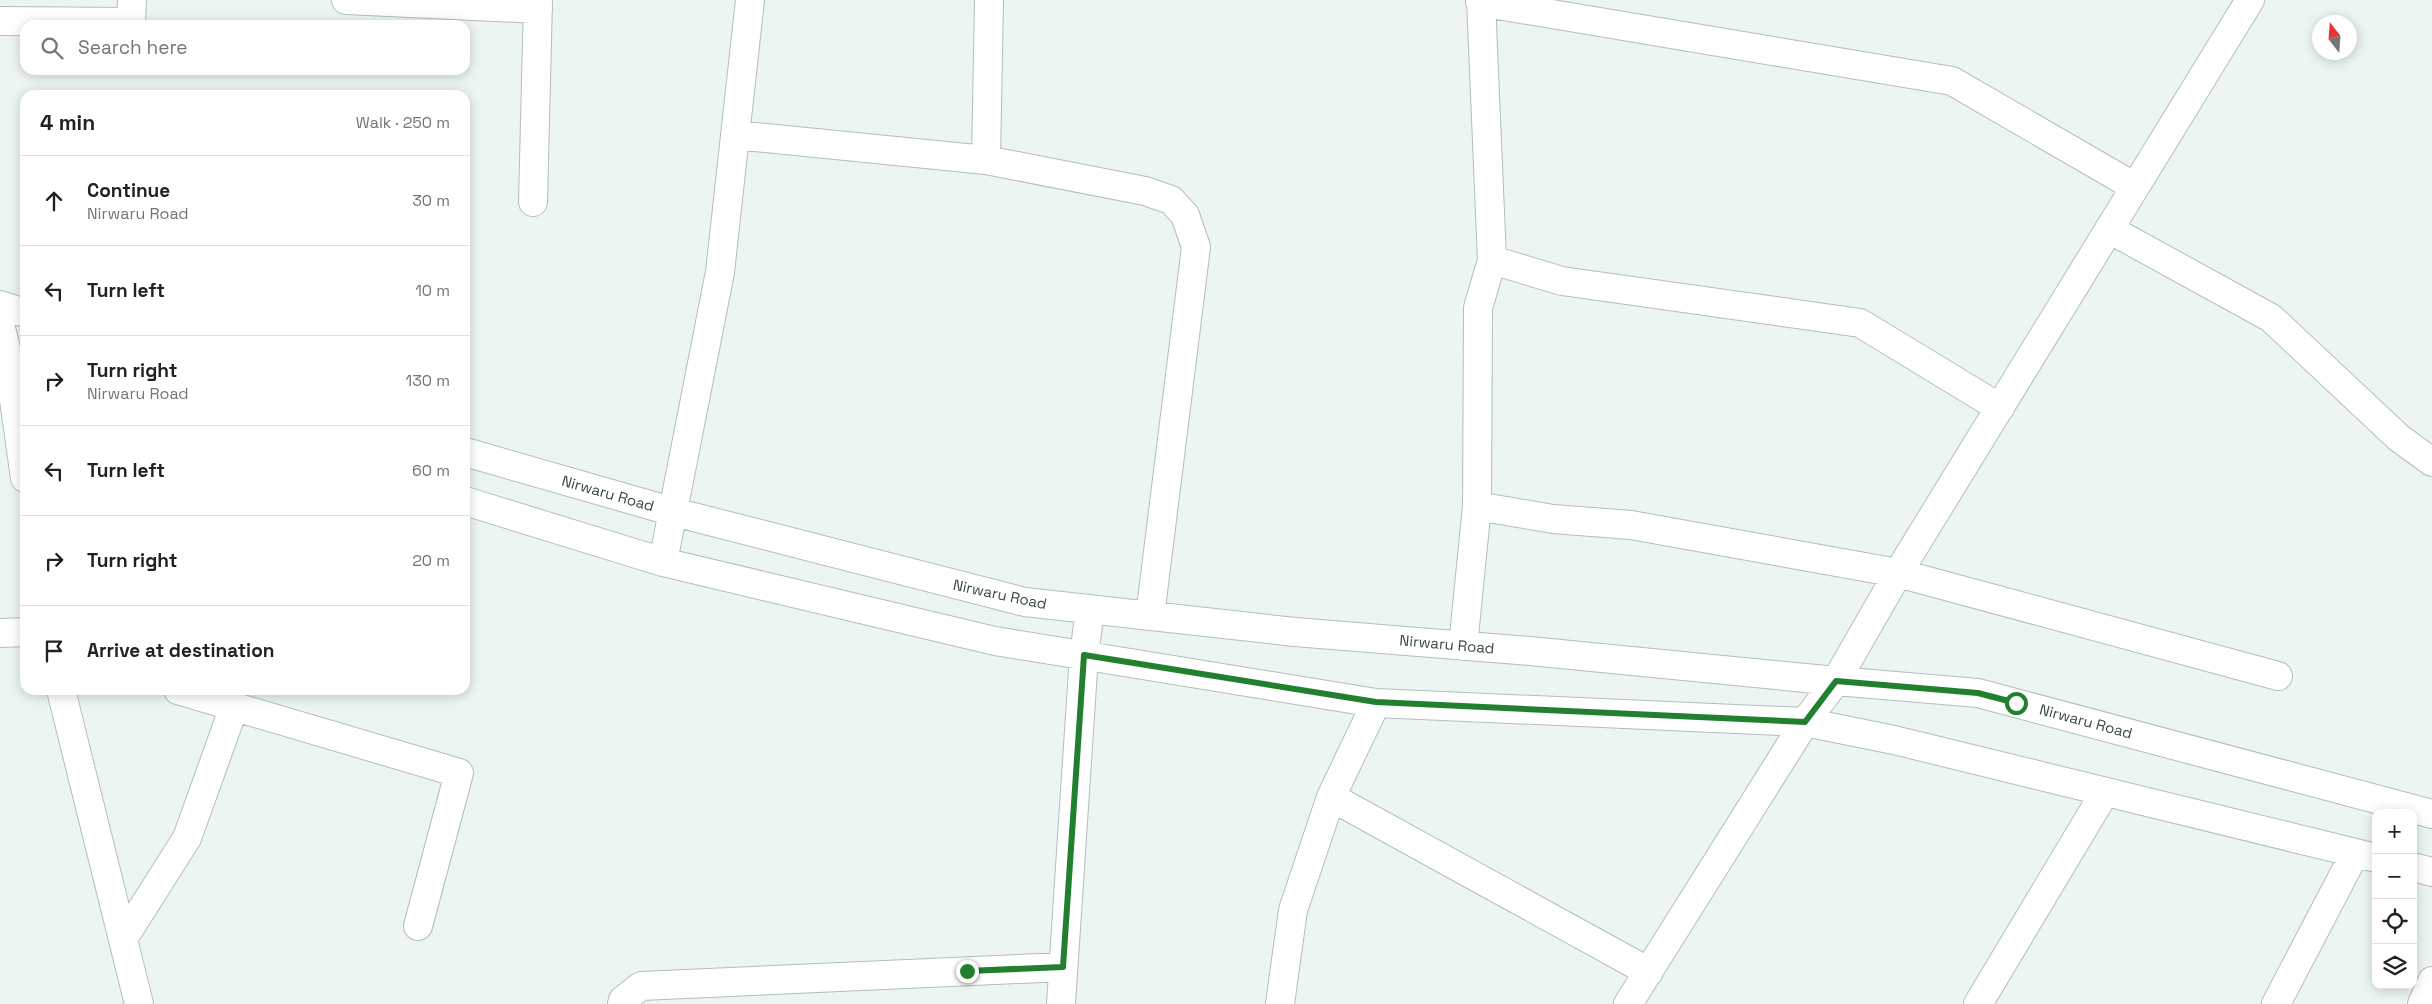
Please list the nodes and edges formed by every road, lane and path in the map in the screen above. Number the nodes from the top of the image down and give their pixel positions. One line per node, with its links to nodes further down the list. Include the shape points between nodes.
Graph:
1 (132, 0): 8 (street)
2 (346, 0): 7 (street)
3 (750, 0): 11 (street)
4 (989, 0): 12 (street)
5 (2250, 0): 13 (street)
6 (1481, 1): 13 (street, via 1952,81); 16 (street)
7 (538, 5): 14 (street)
8 (132, 20)
9 (0, 21): 10 (street)
10 (20, 21)
11 (735, 135): 12 (street); 27 (street, via 720,272)
12 (986, 160): 31 (street, via 1146,191 1171,200 1185,215 1196,247)
13 (2136, 187): 15 (street)
14 (533, 202)
15 (2109, 230): 21 (street); 24 (street, via 2271,318 2399,438)
16 (1492, 260): 21 (street, via 1562,281 1860,323); 26 (street, via 1478,308)
17 (0, 305): 18 (street)
18 (20, 311)
19 (0, 324): 20 (street)
20 (11, 358): 22 (street)
21 (2000, 408): 29 (street)
22 (20, 435)
23 (470, 453): 27 (street, Nirwaru Road)
24 (2432, 462)
25 (470, 503): 28 (street)
26 (1477, 506): 29 (street, via 1553,519 1631,525); 34 (street)
27 (674, 512): 28 (street); 30 (street, Nirwaru Road, via 1025,602)
28 (663, 562): 35 (street, via 995,641)
29 (1898, 573): 36 (street); 37 (street)
30 (1090, 610): 31 (street, Nirwaru Road); 35 (street)
31 (1150, 616): 34 (street, Nirwaru Road)
32 (20, 632): 33 (street)
33 (0, 633)
34 (1463, 646): 37 (street, Nirwaru Road)
35 (1084, 655): 40 (street); 51 (street)
36 (2278, 676)
37 (1836, 681): 42 (street); 45 (street, Nirwaru Road, via 1978,693)
38 (62, 695): 50 (street)
39 (194, 695): 41 (street)
40 (1376, 702): 42 (street); 44 (street)
41 (234, 707): 49 (street, via 459,773); 50 (street, via 187,838)
42 (1805, 722): 43 (street, via 1894,740); 52 (street)
43 (2105, 792): 46 (street); 59 (street)
44 (1331, 797): 52 (street); 57 (street, via 1293,910)
45 (2432, 814)
46 (2366, 856): 60 (street)
47 (2417, 868): 48 (street)
48 (2432, 872)
49 (418, 926)
50 (123, 939): 54 (street)
51 (1063, 967): 55 (street, via 641,986); 56 (street)
52 (1649, 972): 58 (street)
53 (2432, 981): 61 (street)
54 (140, 1004)
55 (622, 1004)
56 (1060, 1004)
57 (1280, 1004)
58 (1628, 1004)
59 (1978, 1004)
60 (2276, 1004)
61 (2422, 1004)

